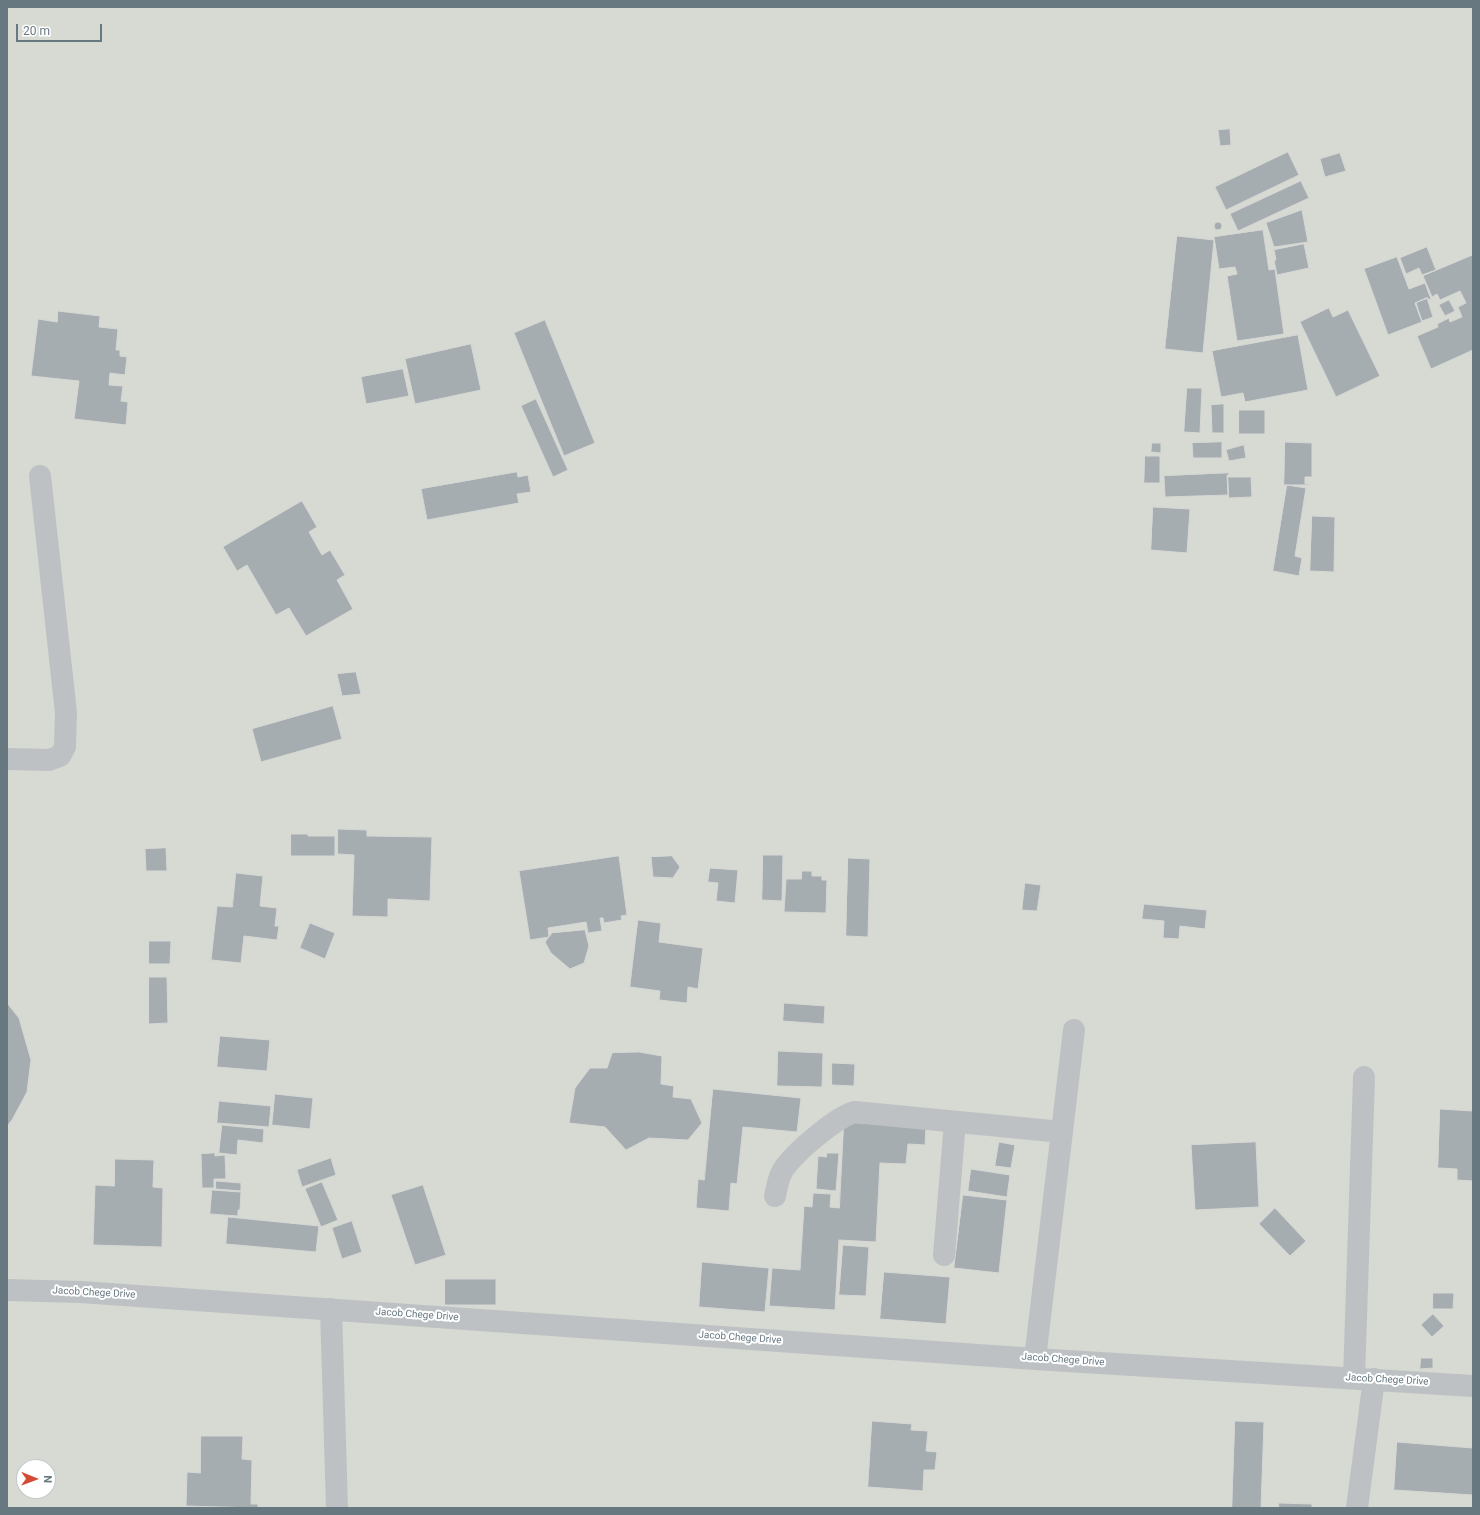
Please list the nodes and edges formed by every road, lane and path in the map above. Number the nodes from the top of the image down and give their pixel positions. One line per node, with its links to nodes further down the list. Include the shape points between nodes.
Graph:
1 (40, 476): 2 (street, via 66,714 65,747 60,756 49,760)
2 (7, 759)
3 (1074, 1030): 6 (street)
4 (1364, 1077): 12 (street)
5 (955, 1122): 6 (street); 7 (street, via 855,1112 848,1114 822,1132 784,1169 778,1180); 8 (street)
6 (1062, 1132): 11 (street)
7 (775, 1196)
8 (944, 1255)
9 (7, 1290): 10 (street, Jacob Chege Drive, via 81,1292)
10 (331, 1309): 11 (street, Jacob Chege Drive); 14 (street)
11 (1035, 1359): 12 (street, Jacob Chege Drive)
12 (1364, 1378): 13 (street, Jacob Chege Drive); 15 (street)
13 (1473, 1386)
14 (337, 1508)
15 (1360, 1508)

